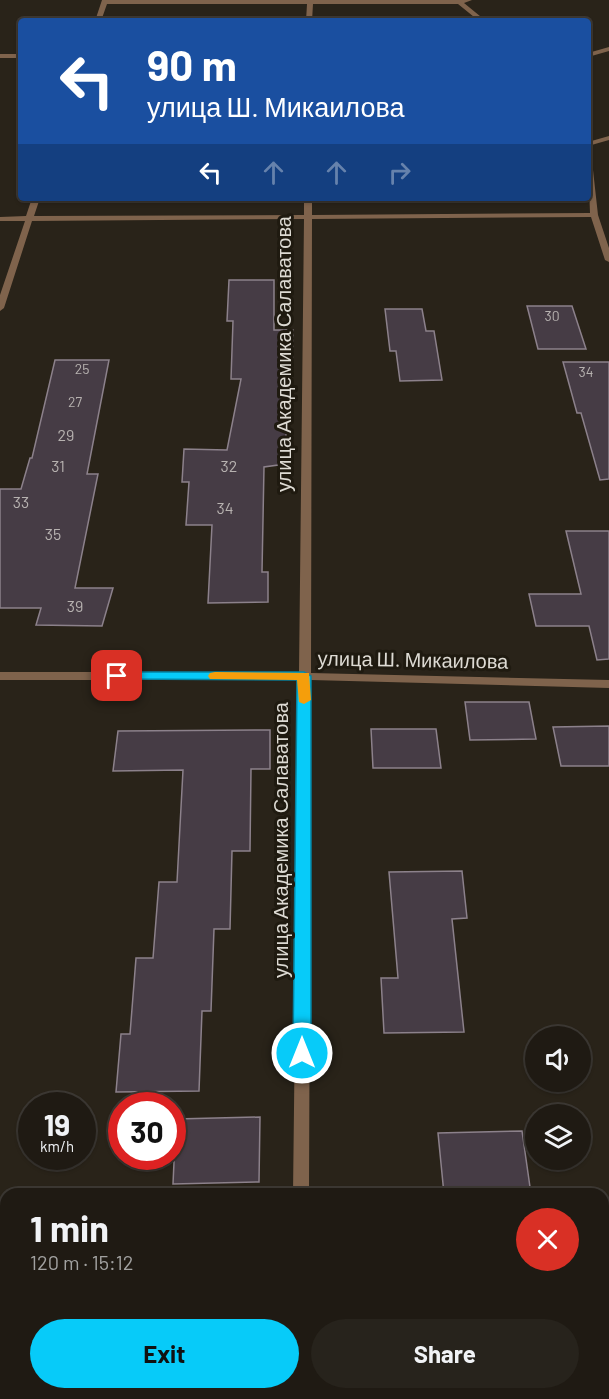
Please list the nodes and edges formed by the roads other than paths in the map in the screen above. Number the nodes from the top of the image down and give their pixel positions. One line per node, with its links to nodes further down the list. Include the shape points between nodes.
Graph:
1 (469, 0): 3 (street)
2 (105, 1): 4 (street); 5 (street)
3 (459, 2): 4 (street); 7 (street)
4 (310, 3): 6 (street)
5 (99, 18)
6 (309, 18)
7 (479, 18)
8 (609, 49): 9 (street)
9 (591, 54)
10 (0, 56): 11 (street)
11 (18, 56)
12 (609, 138): 13 (street)
13 (591, 143)
14 (591, 188): 17 (street)
15 (35, 201): 20 (street)
16 (308, 201): 18 (street, улица Академика Салаватова)
17 (594, 215): 18 (street); 21 (street)
18 (308, 217): 20 (street); 24 (street, улица Академика Салаватова)
19 (0, 219): 20 (street)
20 (29, 219): 22 (street)
21 (609, 260)
22 (0, 308)
23 (0, 676): 24 (street, улица Ш. Микаилова)
24 (304, 676): 25 (street, улица Ш. Микаилова); 26 (street, улица Академика Салаватова)
25 (609, 684)
26 (301, 1188)

